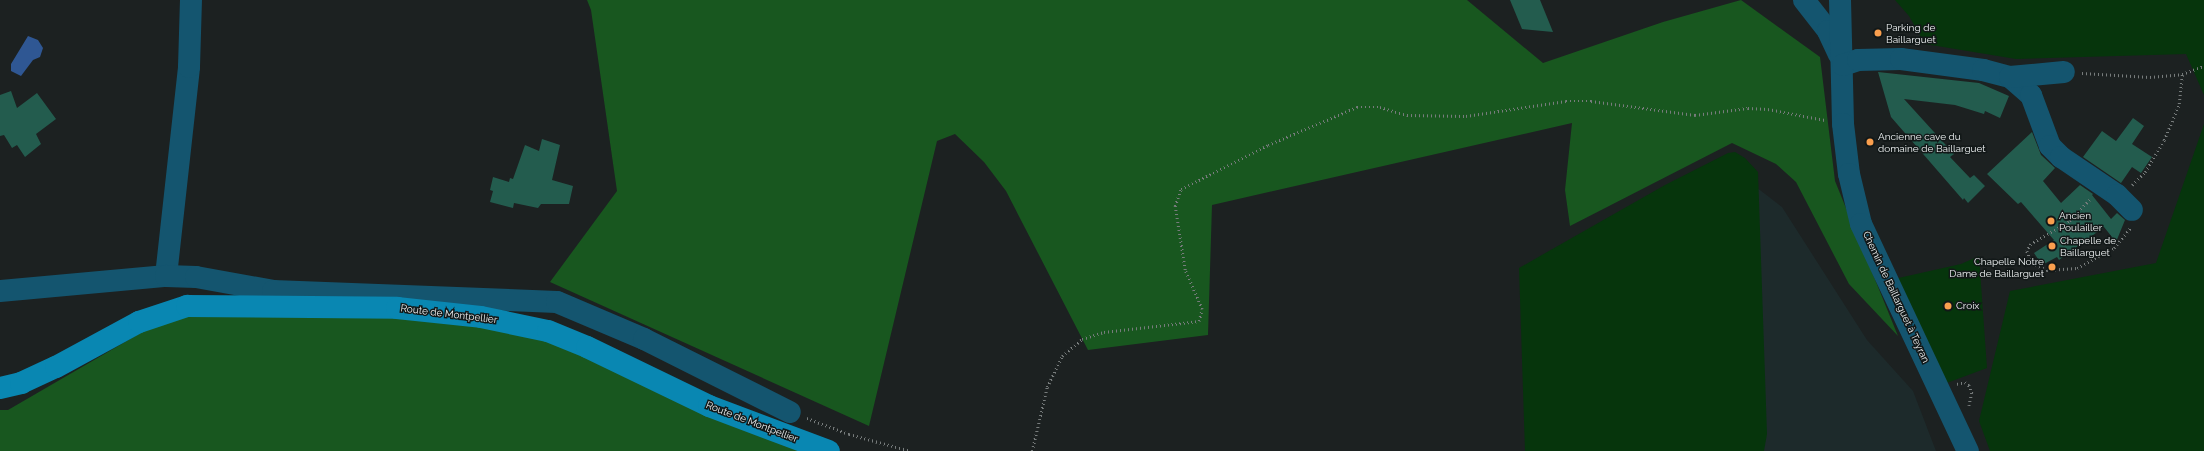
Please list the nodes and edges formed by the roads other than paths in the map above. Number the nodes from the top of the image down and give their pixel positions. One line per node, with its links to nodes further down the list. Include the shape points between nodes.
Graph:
1 (191, 0): 8 (street, via 189,67)
2 (1804, 0): 4 (street, via 1828,31)
3 (1840, 0): 4 (street, Chemin de Baillarguet à Teyran)
4 (1843, 65): 6 (street, via 1858,60 1901,59 1984,70); 15 (street, Chemin de Baillarguet à Teyran, via 1843,124 1852,186 1866,236)
5 (2064, 72): 6 (street)
6 (2010, 77): 7 (street, via 2031,95 2050,146 2061,157)
7 (2118, 197)
8 (166, 276): 9 (street); 13 (street, via 196,277 273,291 557,302 644,339)
9 (0, 291)
10 (56, 367): 11 (main road, Route de Montpellier); 12 (main road, Route de Montpellier, via 21,383); 14 (main road, Route de Montpellier, via 139,322 187,306 405,308 481,317 548,331 709,406)
11 (0, 373)
12 (0, 388)
13 (790, 412)
14 (829, 451)
15 (1968, 451)

